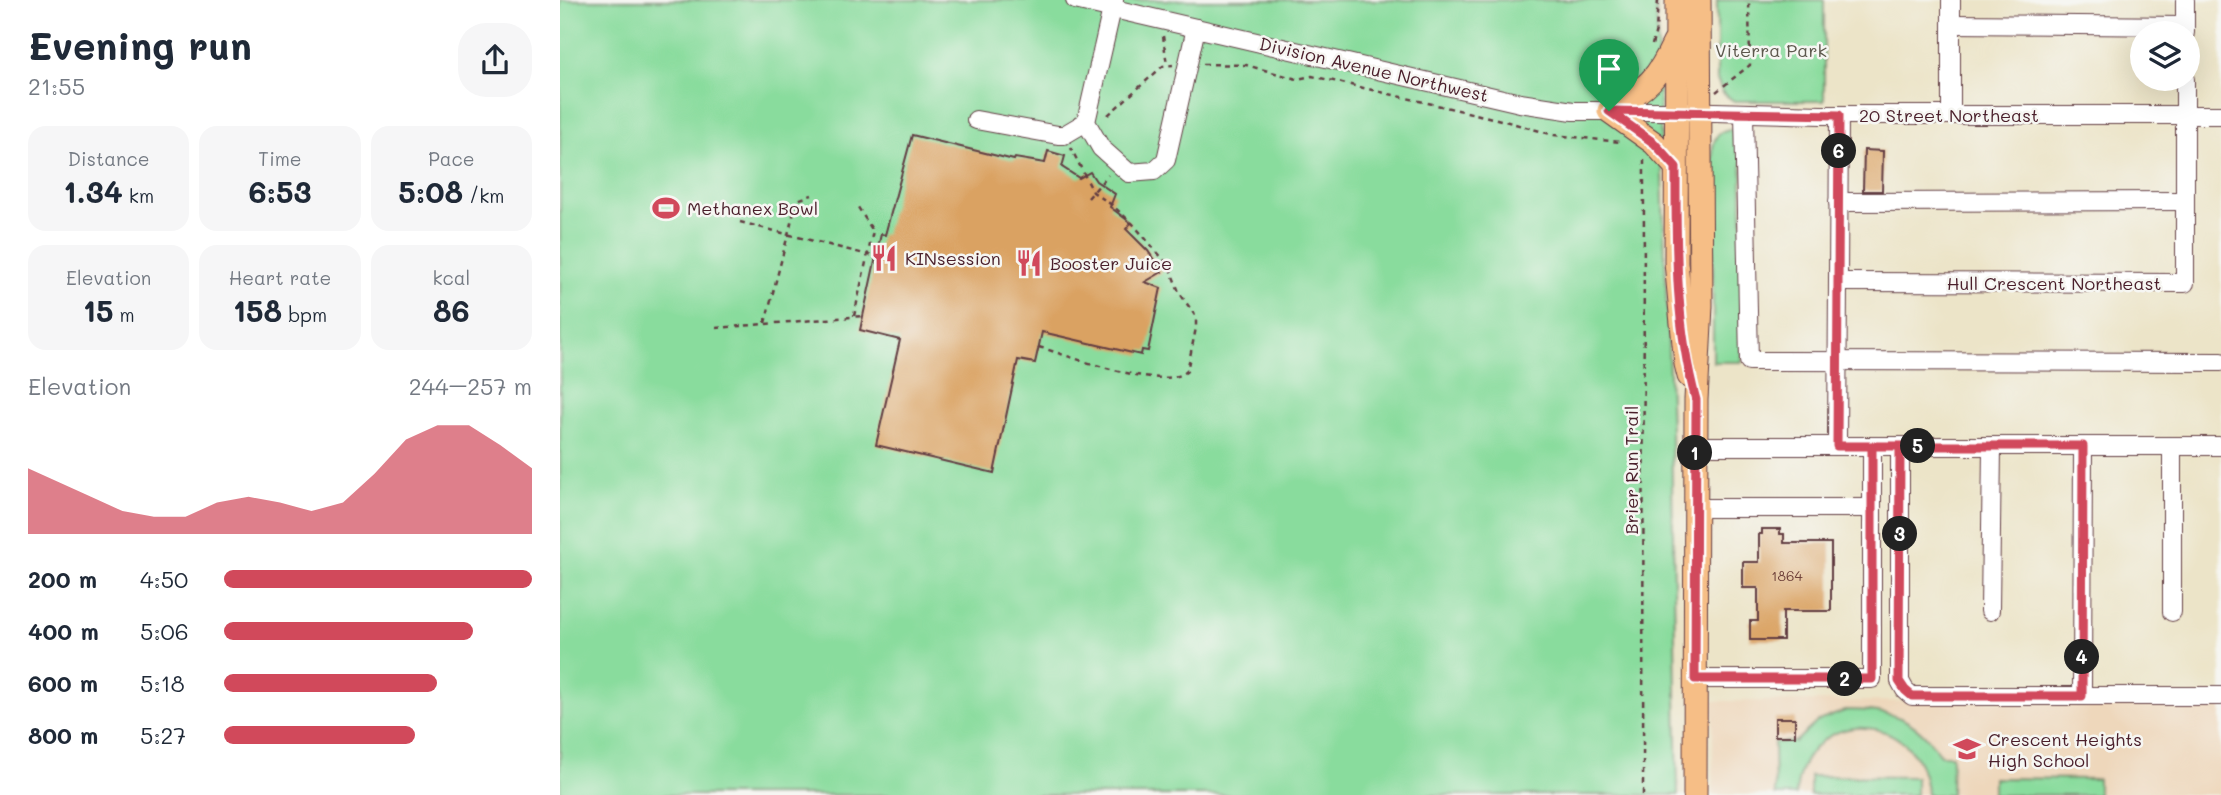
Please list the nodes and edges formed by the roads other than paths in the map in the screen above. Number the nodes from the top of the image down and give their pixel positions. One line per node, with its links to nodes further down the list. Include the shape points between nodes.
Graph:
1 (1075, 0): 6 (street, Division Avenue Northwest)
2 (1677, 0): 11 (main road)
3 (1699, 0): 14 (main road)
4 (1951, 0): 8 (street)
5 (2185, 0): 7 (street)
6 (1113, 4): 9 (street, Division Avenue Northwest); 21 (street)
7 (2185, 21)
8 (1951, 24): 10 (street); 17 (street)
9 (1196, 28): 13 (street, Division Avenue Northwest, via 1520,103); 21 (street, via 1166,160 1154,171 1129,173 1101,148)
10 (2130, 28)
11 (1677, 37): 13 (main road, via 1653,80); 14 (main road)
12 (2185, 91): 18 (street, Hull Crescent Northeast)
13 (1609, 111): 14 (street, Division Avenue Northwest); 22 (main road, via 1654,143)
14 (1689, 111): 15 (street, 20 Street Northeast); 22 (main road); 28 (main road, via 1701,306)
15 (1744, 113): 16 (street, 20 Street Northeast); 26 (street, via 1749,361)
16 (1839, 115): 17 (street, 20 Street Northeast); 24 (street)
17 (1951, 115): 18 (street, 20 Street Northeast)
18 (2185, 115): 19 (street, 20 Street Northeast); 23 (street, Hull Crescent Northeast)
19 (2221, 116)
20 (976, 120): 21 (street, via 1058,135)
21 (1086, 122)
22 (1676, 167): 28 (main road, via 1679,298 1686,364)
23 (2185, 201): 24 (street); 25 (street, Hull Crescent Northeast, via 2185,284)
24 (1838, 202): 25 (street)
25 (1838, 282): 26 (street)
26 (1838, 361): 27 (street); 30 (street)
27 (2221, 362)
28 (1696, 400): 29 (main road)
29 (1695, 446): 30 (street); 37 (main road)
30 (1837, 446): 31 (street)
31 (1872, 446): 32 (street); 38 (street)
32 (1900, 446): 33 (street); 42 (street, via 1899,681 1905,690 1912,696)
33 (1992, 446): 34 (street); 39 (street)
34 (2083, 446): 35 (street); 42 (street)
35 (2172, 446): 36 (street); 40 (street)
36 (2221, 446)
37 (1695, 508): 38 (street); 41 (main road)
38 (1872, 508): 41 (street, via 1872,679)
39 (1990, 611)
40 (2172, 612)
41 (1695, 679): 44 (main road)
42 (2082, 696): 43 (street)
43 (2221, 696)
44 (1695, 795)

